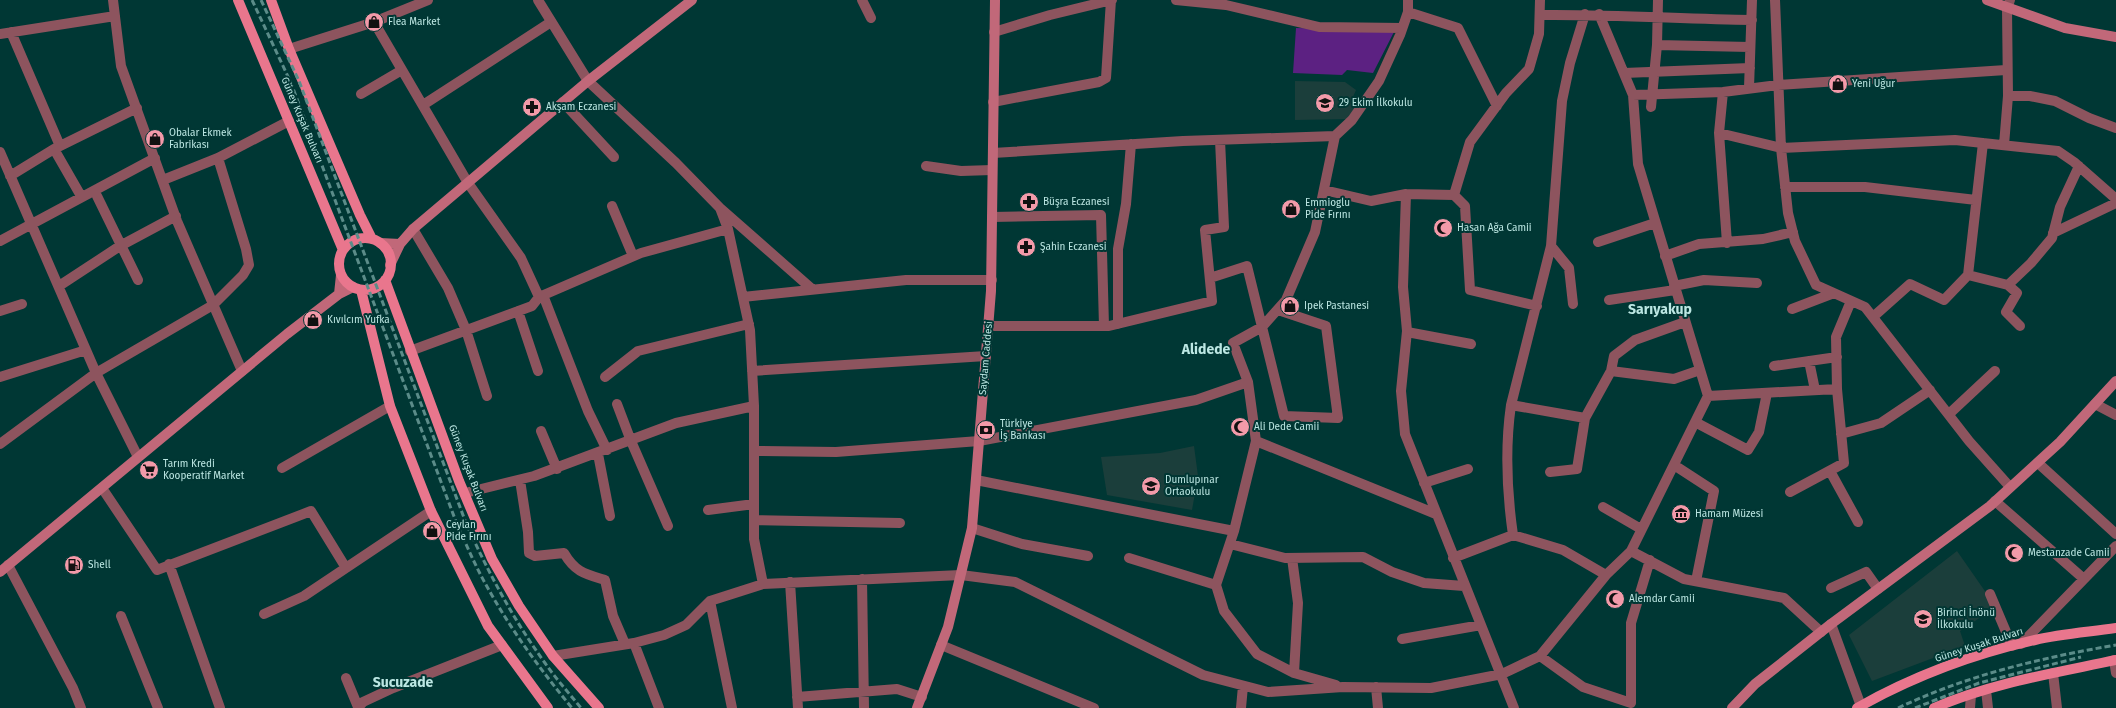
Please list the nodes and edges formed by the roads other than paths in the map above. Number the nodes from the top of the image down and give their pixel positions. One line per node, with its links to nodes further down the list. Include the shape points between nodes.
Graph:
1 (113, 0): 24 (street)
2 (238, 0): 57 (main road, Güney Kuşak Bulvarı)
3 (272, 0): 37 (main road, Güney Kuşak Bulvarı)
4 (428, 0): 28 (street)
5 (538, 0): 29 (street)
6 (692, 0): 43 (main road)
7 (862, 0): 25 (street)
8 (995, 0): 32 (main road, Saydam Caddesi)
9 (1112, 0): 32 (street); 52 (street, via 1106,78 1099,82)
10 (1176, 0): 11 (street)
11 (1180, 0): 18 (street)
12 (1408, 0): 20 (street)
13 (1540, 0): 23 (street)
14 (1658, 0): 26 (street)
15 (1752, 0): 27 (street)
16 (1775, 0): 44 (street)
17 (1987, 0): 19 (main road)
18 (1226, 3): 30 (street, via 1319,27)
19 (2008, 4): 34 (main road, via 2065,28); 40 (street)
20 (1408, 12): 30 (street); 54 (street, via 1458,28)
21 (1585, 14): 22 (street); 23 (street); 103 (street, via 1562,101)
22 (1599, 14): 26 (street); 42 (street)
23 (1540, 15): 54 (street, via 1539,34 1529,69)
24 (115, 16): 31 (street); 56 (street, via 121,66)
25 (871, 18)
26 (1658, 19): 27 (street); 35 (street)
27 (1752, 20): 36 (street)
28 (374, 22): 37 (street); 39 (street)
29 (551, 22): 43 (street); 53 (street)
30 (1402, 28): 60 (street, via 1379,81 1352,120)
31 (11, 32): 33 (street); 65 (street)
32 (994, 32): 52 (main road, Saydam Caddesi)
33 (0, 34)
34 (2116, 37)
35 (1657, 45): 36 (street); 41 (street)
36 (1750, 47): 38 (street)
37 (289, 49): 98 (main road, Güney Kuşak Bulvarı, via 360,215)
38 (1750, 68): 41 (street); 45 (street)
39 (402, 70): 47 (street); 53 (street)
40 (2006, 70): 44 (street); 50 (street)
41 (1655, 71): 42 (street); 48 (street)
42 (1624, 73): 49 (street)
43 (588, 81): 51 (main road); 88 (street)
44 (1778, 85): 45 (street); 66 (street)
45 (1749, 88): 46 (street)
46 (1723, 92): 48 (street); 59 (street)
47 (361, 94)
48 (1653, 94): 49 (street); 55 (street)
49 (1633, 95): 91 (street, via 1638,164)
50 (2008, 96): 58 (street, via 2030,96 2055,101); 64 (street)
51 (563, 102): 69 (street); 77 (main road)
52 (993, 102): 68 (main road, Saydam Caddesi)
53 (423, 105): 77 (street)
54 (1496, 106): 81 (street, via 1470,142)
55 (1652, 107)
56 (137, 108): 65 (street); 70 (street)
57 (290, 121): 71 (street); 104 (main road, Güney Kuşak Bulvarı)
58 (2116, 128)
59 (1719, 133): 66 (street); 100 (street)
60 (1335, 136): 61 (street); 79 (street)
61 (1220, 140): 63 (street); 110 (street, via 1224,227 1205,230)
62 (1983, 143): 64 (street); 66 (street, via 1955,140); 85 (street)
63 (1131, 144): 68 (street); 137 (street, via 1126,204 1118,249)
64 (2004, 145): 73 (street, via 2058,151)
65 (57, 148): 75 (street); 82 (street)
66 (1781, 148): 78 (street)
67 (0, 152): 75 (street)
68 (993, 153): 74 (main road, Saydam Caddesi)
69 (614, 157)
70 (154, 158): 76 (street); 82 (street)
71 (218, 158): 76 (street); 128 (street, via 249,265 243,275)
72 (926, 166): 74 (street)
73 (2079, 166): 84 (street); 96 (street, via 2060,207)
74 (992, 170): 90 (main road, Saydam Caddesi)
75 (10, 176): 92 (street)
76 (163, 180): 89 (street)
77 (468, 183): 93 (main road); 122 (street, via 521,258)
78 (1785, 187): 85 (street, via 1864,187); 95 (street)
79 (1324, 190): 80 (street, via 1371,201); 131 (street, via 1315,232 1286,300)
80 (1406, 194): 81 (street); 143 (street, via 1403,288)
81 (1454, 195): 129 (street, via 1465,206 1470,290)
82 (81, 196): 92 (street)
83 (96, 196): 102 (street)
84 (2116, 199)
85 (1976, 200): 109 (street)
86 (2116, 203): 96 (street)
87 (612, 206): 105 (street)
88 (720, 208): 94 (street); 119 (street)
89 (176, 216): 102 (street); 128 (street)
90 (992, 217): 113 (main road, Saydam Caddesi); 139 (street, via 1101,215)
91 (1655, 223): 99 (street); 106 (street)
92 (33, 225): 97 (street); 116 (street)
93 (413, 229): 101 (main road); 142 (street, via 448,288)
94 (728, 229): 105 (street); 123 (street)
95 (1793, 232): 100 (street); 120 (street, via 1816,285)
96 (2053, 233): 115 (street, via 2052,238 2031,263)
97 (0, 241)
98 (376, 241): 101 (main road); 104 (main road, via 356,240); 107 (main road, via 387,253)
99 (1598, 242)
100 (1727, 243): 106 (street, via 1699,244)
101 (400, 244): 107 (main road)
102 (120, 246): 111 (street); 116 (street)
103 (1551, 246): 127 (street, via 1569,268); 129 (street)
104 (343, 250): 108 (main road, via 339,262)
105 (634, 256): 122 (street)
106 (1665, 256): 117 (street)
107 (390, 265): 112 (main road)
108 (341, 275): 118 (main road); 121 (main road)
109 (1968, 275): 115 (street); 134 (street, via 1944,300 1910,284)
110 (1210, 278): 137 (street, via 1212,302); 141 (street, via 1247,266)
111 (138, 280)
112 (385, 280): 118 (main road, via 374,288); 146 (main road, Güney Kuşak Bulvarı)
113 (992, 280): 119 (street, via 906,280); 138 (main road, Saydam Caddesi)
114 (1756, 283): 117 (street, via 1704,280)
115 (2008, 285): 140 (street, via 2017,292 2006,312)
116 (59, 286): 145 (street)
117 (1675, 288): 124 (street); 135 (street)
118 (357, 289): 121 (main road); 171 (main road)
119 (812, 289): 123 (street)
120 (1834, 293): 125 (street); 130 (street)
121 (339, 294): 152 (main road)
122 (541, 296): 133 (street, via 532,306); 183 (street)
123 (743, 297): 136 (street)
124 (1609, 300)
125 (1851, 301): 134 (street, via 1865,306); 148 (street, via 1836,337)
126 (22, 304): 132 (street)
127 (1573, 304)
128 (213, 305): 152 (street); 157 (street)
129 (1537, 306): 170 (street)
130 (1792, 309)
131 (1278, 310): 141 (street); 141 (street, via 1326,326 1338,418 1284,416)
132 (0, 311)
133 (518, 311): 142 (street); 153 (street)
134 (1873, 317): 164 (street)
135 (1685, 322): 151 (street); 155 (street, via 1635,340 1614,356)
136 (749, 324): 154 (street); 159 (street, via 638,351)
137 (1118, 324): 139 (street)
138 (988, 326): 139 (street); 147 (main road, Saydam Caddesi)
139 (1104, 326)
140 (2020, 326)
141 (1262, 327): 161 (street, via 1233,343)
142 (466, 330): 146 (street); 166 (street)
143 (1407, 332): 144 (street); 195 (street, via 1401,391 1405,434)
144 (1471, 344)
145 (86, 350): 157 (street); 158 (street)
146 (410, 351): 199 (main road, Güney Kuşak Bulvarı)
147 (986, 356): 154 (street); 180 (main road, Saydam Caddesi)
148 (1837, 357): 149 (street); 162 (street)
149 (1809, 361): 150 (street); 163 (street)
150 (1774, 366)
151 (1700, 370): 155 (street, via 1674,379); 167 (street)
152 (242, 371): 185 (main road)
153 (538, 371)
154 (752, 371): 172 (street)
155 (1611, 371): 175 (street)
156 (1995, 371): 173 (street)
157 (96, 373): 182 (street); 185 (street)
158 (0, 377)
159 (605, 377)
160 (2116, 381): 169 (main road)
161 (1248, 382): 180 (street, via 1196,400); 181 (street)
162 (1837, 389): 163 (street); 178 (street)
163 (1815, 390): 165 (street)
164 (1930, 390): 173 (street); 178 (street, via 1881,422)
165 (1767, 393): 167 (street); 176 (street, via 1759,432 1748,450)
166 (487, 396)
167 (1708, 396): 176 (street)
168 (617, 404): 179 (street)
169 (2095, 404): 174 (street); 186 (main road)
170 (1511, 405): 175 (street); 215 (street, via 1508,423 1508,503)
171 (390, 406): 188 (street); 204 (main road)
172 (754, 406): 179 (street, via 676,423); 184 (street)
173 (1949, 414): 196 (street)
174 (2116, 415)
175 (1585, 418): 192 (street, via 1577,469)
176 (1695, 422): 187 (street)
177 (541, 431): 189 (street)
178 (1841, 434): 191 (street, via 1844,463)
179 (630, 441): 183 (street); 210 (street)
180 (979, 441): 184 (street, via 836,452); 194 (main road, Saydam Caddesi)
181 (1256, 441): 205 (street); 213 (street)
182 (0, 444)
183 (603, 452): 189 (street); 206 (street)
184 (754, 452): 201 (street)
185 (138, 458): 197 (main road)
186 (2038, 462): 196 (main road); 214 (street)
187 (1674, 465): 212 (street); 232 (street, via 1714,491)
188 (282, 468)
189 (557, 469): 193 (street)
190 (1468, 469): 195 (street)
191 (1830, 471): 198 (street); 208 (street)
192 (1550, 472)
193 (520, 480): 199 (street); 248 (street, via 529,553 534,556 564,553 570,564 580,572 605,580 613,616)
194 (976, 480): 211 (main road, Saydam Caddesi); 213 (street)
195 (1424, 483): 205 (street)
196 (2010, 487): 200 (main road)
197 (102, 488): 224 (street, via 158,570); 225 (main road)
198 (1790, 492)
199 (464, 493): 252 (main road, Güney Kuşak Bulvarı, via 492,559 519,606)
200 (1995, 501): 231 (street); 238 (main road)
201 (754, 504): 203 (street); 207 (street)
202 (1603, 507): 212 (street)
203 (708, 510)
204 (431, 512): 226 (street); 249 (main road, via 488,626)
205 (1436, 514): 222 (street)
206 (610, 516)
207 (754, 520): 209 (street); 234 (street, via 754,539)
208 (1858, 522)
209 (900, 523)
210 (668, 526)
211 (972, 528): 219 (street, via 1022,544); 228 (main road, Saydam Caddesi)
212 (1641, 529): 218 (street)
213 (1234, 530): 216 (street)
214 (2116, 534)
215 (1513, 535): 222 (street); 229 (street, via 1563,550)
216 (1230, 544): 221 (street); 235 (street)
217 (2116, 546): 231 (street)
218 (1631, 550): 223 (street); 229 (street)
219 (1088, 556)
220 (1129, 558): 235 (street)
221 (1292, 558): 236 (street, via 1363,557 1392,572 1424,583); 255 (street, via 1298,603)
222 (1453, 558): 236 (street)
223 (1650, 560): 232 (street, via 1684,578); 253 (street, via 1631,623 1631,703 1583,687)
224 (168, 564): 226 (street, via 311,511); 271 (street)
225 (8, 565): 227 (main road); 269 (street)
226 (346, 568): 241 (street, via 304,596)
227 (0, 572)
228 (961, 575): 230 (street); 250 (main road, Saydam Caddesi); 260 (street, via 1015,582 1203,676)
229 (1606, 575): 253 (street)
230 (862, 579): 233 (street); 264 (street)
231 (2084, 579): 251 (street)
232 (1696, 581): 246 (street, via 1784,598)
233 (790, 582): 234 (street); 266 (street)
234 (763, 584): 240 (street)
235 (1216, 585): 255 (street, via 1224,611 1257,654)
236 (1464, 586): 244 (street)
237 (1831, 588): 238 (street, via 1866,572)
238 (1878, 589): 243 (main road)
239 (1990, 594): 251 (street)
240 (710, 601): 248 (street, via 686,625 664,635); 276 (street)
241 (264, 614)
242 (122, 616): 270 (street)
243 (1831, 624): 246 (main road); 268 (street)
244 (1481, 625): 247 (street); 258 (street)
245 (2116, 628): 251 (main road, Güney Kuşak Bulvarı)
246 (1821, 632): 284 (main road, via 1755,684)
247 (1402, 639)
248 (630, 643): 252 (street); 275 (street)
249 (502, 645): 272 (street, via 392,688 363,702); 273 (main road)
250 (941, 645): 267 (main road, Saydam Caddesi); 280 (street)
251 (2016, 645): 268 (main road, Güney Kuşak Bulvarı, via 1960,662 1886,692)
252 (553, 656): 274 (main road, Güney Kuşak Bulvarı)
253 (1540, 656): 258 (street)
254 (2115, 660): 256 (main road); 257 (street)
255 (1294, 673): 261 (street)
256 (2053, 673): 263 (main road); 288 (street)
257 (2116, 673)
258 (1502, 674): 262 (street, via 1431,688); 283 (street)
259 (346, 678): 272 (street)
260 (1243, 686): 261 (street, via 1268,692); 281 (street)
261 (1343, 687): 262 (street)
262 (1376, 687): 282 (street)
263 (1986, 690): 265 (main road); 287 (street)
264 (863, 692): 266 (street); 267 (street, via 897,689); 278 (street)
265 (1971, 695): 285 (main road); 286 (street)
266 (798, 697): 277 (street)
267 (922, 697): 279 (main road, Saydam Caddesi)
268 (1859, 707)
269 (81, 708)
270 (158, 708)
271 (220, 708)
272 (358, 708)
273 (548, 708)
274 (600, 708)
275 (659, 708)
276 (732, 708)
277 (798, 708)
278 (864, 708)
279 (917, 708)
280 (1094, 708)
281 (1241, 708)
282 (1378, 708)
283 (1514, 708)
284 (1732, 708)
285 (1934, 708)
286 (1970, 708)
287 (1988, 708)
288 (2057, 708)

